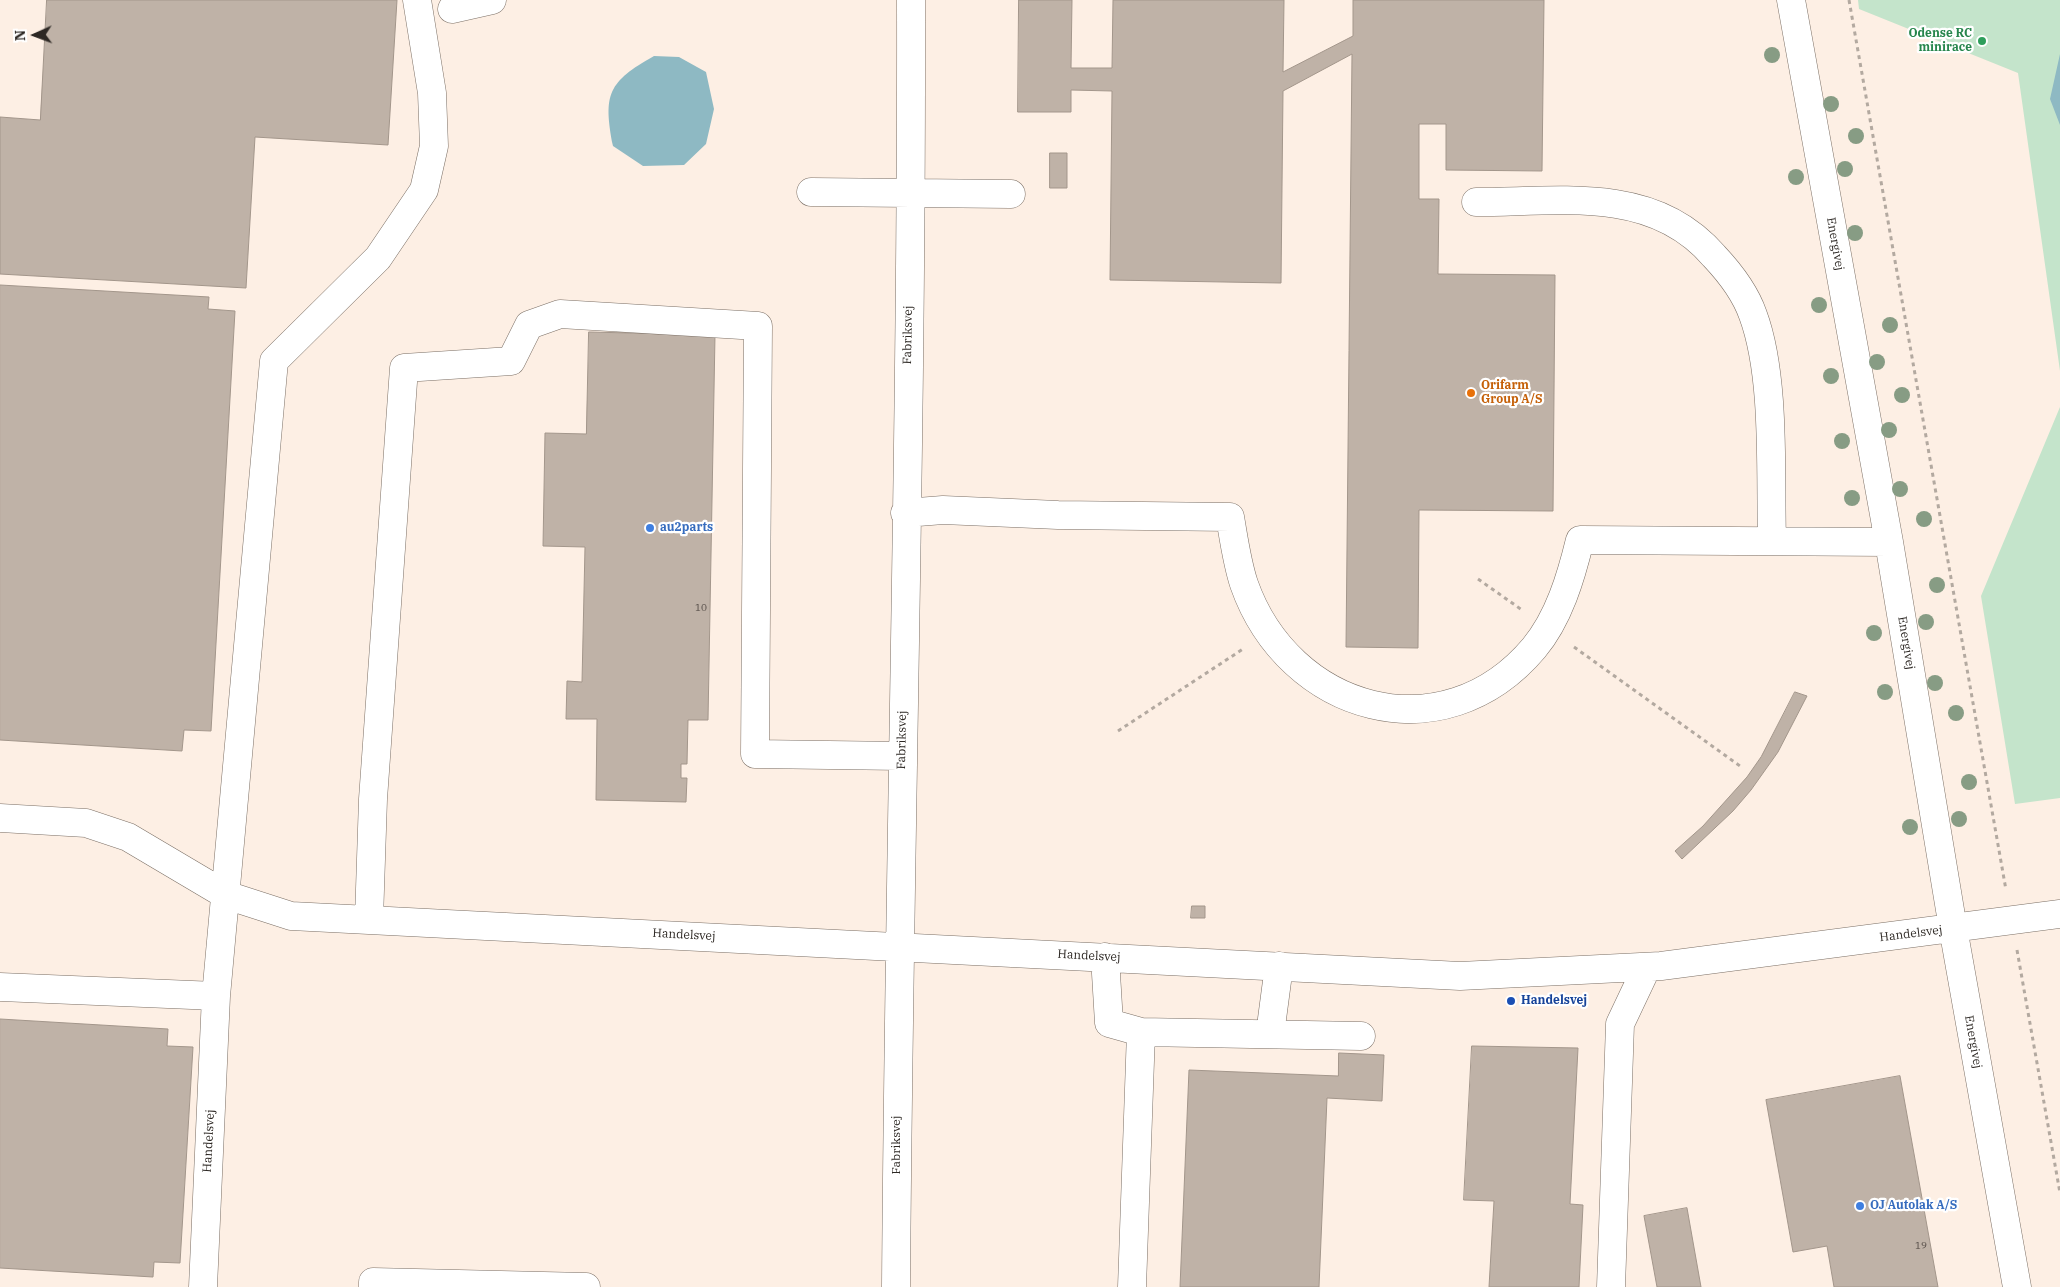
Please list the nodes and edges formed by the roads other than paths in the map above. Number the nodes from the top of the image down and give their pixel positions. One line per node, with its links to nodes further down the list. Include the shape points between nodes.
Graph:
1 (417, 0): 15 (street, via 433,102 434,146 424,190 378,258 274,362)
2 (492, 0): 5 (street)
3 (912, 0): 7 (street, Fabriksvej)
4 (1791, 0): 12 (street, Energivej)
5 (452, 9)
6 (811, 192): 7 (street)
7 (911, 193): 8 (street); 10 (street, Fabriksvej)
8 (1011, 194)
9 (1476, 202): 11 (street, via 1592,202 1659,214 1700,240 1734,277 1753,315 1764,355)
10 (905, 513): 11 (street, via 943,510 1230,518 1244,585 1269,632 1285,652 1308,674 1332,690 1362,703 1398,710 1449,703 1478,693 1504,678 1548,628 1573,570 1580,540); 13 (street, Fabriksvej)
11 (1772, 541): 12 (street)
12 (1889, 542): 18 (street, Energivej)
13 (902, 756): 17 (street, via 755,754 758,326 560,314 529,325 511,361 404,368 374,790); 19 (street, Fabriksvej)
14 (0, 818): 15 (street, Handelsvej, via 86,823 128,837)
15 (226, 895): 17 (street, Handelsvej, via 291,916); 24 (street, Handelsvej)
16 (2060, 914): 18 (street, Handelsvej)
17 (369, 919): 19 (street, Handelsvej)
18 (1953, 928): 22 (street, Handelsvej); 34 (street, Energivej)
19 (899, 946): 20 (street, Handelsvej); 31 (street, Fabriksvej)
20 (1105, 957): 21 (street, Handelsvej); 25 (street, via 1109,1022)
21 (1279, 966): 22 (street, Handelsvej, via 1460,976); 26 (street)
22 (1647, 967): 33 (street, via 1620,1024)
23 (0, 987): 24 (street)
24 (216, 996): 28 (street, Handelsvej)
25 (1141, 1032): 26 (street); 32 (street)
26 (1270, 1034): 27 (street)
27 (1361, 1036)
28 (203, 1287)
29 (373, 1287): 30 (street, via 373,1282)
30 (586, 1287)
31 (896, 1287)
32 (1132, 1287)
33 (1611, 1287)
34 (2017, 1287)

